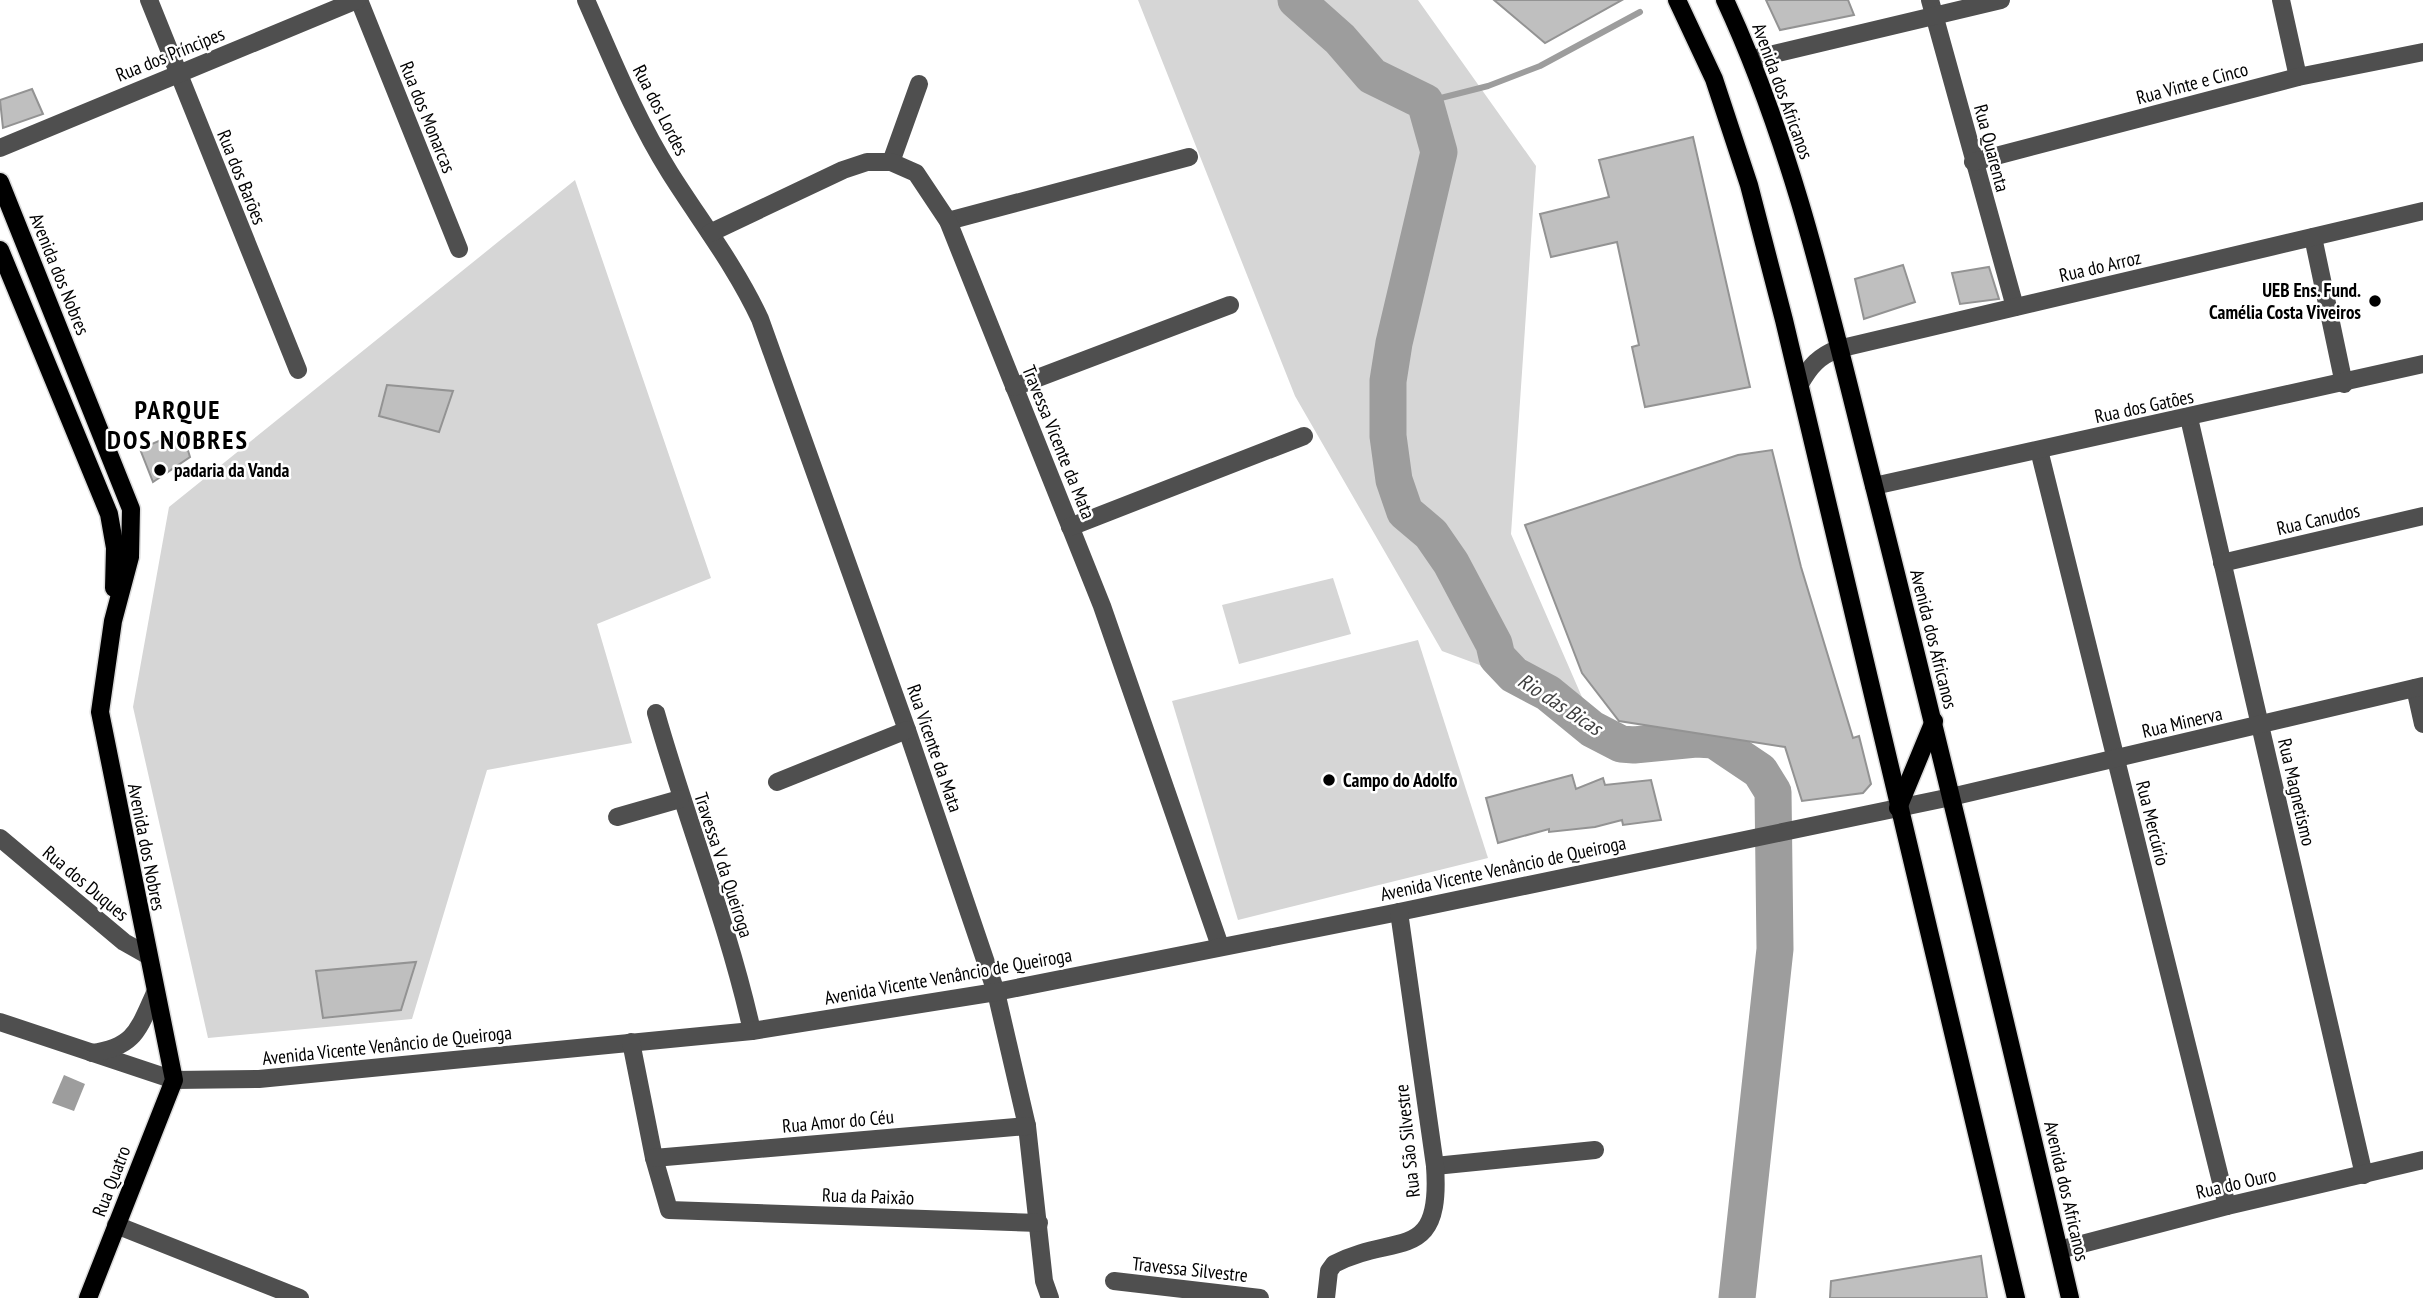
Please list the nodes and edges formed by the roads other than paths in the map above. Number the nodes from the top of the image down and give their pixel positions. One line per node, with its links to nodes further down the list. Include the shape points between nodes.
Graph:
1 (149, 0): 11 (street, Rua dos Barões)
2 (358, 0): 11 (street, Rua dos Príncipes); 23 (street, Rua dos Monarcas)
3 (586, 0): 21 (street, Rua dos Lordes, via 633,107)
4 (1677, 0): 30 (main road, via 1714,79 1749,185)
5 (1725, 0): 10 (main road, Avenida dos Africanos)
6 (2001, 0): 8 (street)
7 (2281, 0): 12 (street)
8 (1932, 8): 10 (street); 17 (street, Rua Quarenta)
9 (2423, 52): 12 (street, Rua Vinte e Cinco)
10 (1753, 59): 27 (main road, Avenida dos Africanos, via 1792,177)
11 (178, 74): 14 (street, Rua dos Príncipes); 29 (street, Rua dos Barões)
12 (2298, 77): 17 (street, Rua Vinte e Cinco)
13 (919, 84): 16 (street)
14 (0, 148)
15 (1189, 157): 20 (street)
16 (891, 162): 20 (street, Travessa Vicente da Mata, via 916,173); 21 (street, via 867,162 843,170)
17 (1973, 162): 26 (street, Rua Quarenta)
18 (0, 182): 40 (main road, Avenida dos Nobres, via 131,509 130,557)
19 (2423, 211): 22 (street, Rua do Arroz)
20 (948, 221): 32 (street, Travessa Vicente da Mata)
21 (710, 233): 46 (street, Rua Vicente da Mata, via 761,319)
22 (2313, 237): 26 (street, Rua do Arroz); 31 (street)
23 (458, 249)
24 (0, 250): 40 (main road, Avenida dos Nobres, via 109,513 116,548)
25 (1230, 305): 32 (street)
26 (2015, 307): 27 (street, Rua do Arroz)
27 (1838, 349): 30 (street, Rua do Arroz, via 1822,355); 36 (main road, Avenida dos Africanos)
28 (2423, 364): 31 (street, Rua dos Gatões)
29 (298, 370)
30 (1800, 384): 51 (main road)
31 (2344, 384): 33 (street, Rua dos Gatões)
32 (1014, 387): 38 (street, Travessa Vicente da Mata)
33 (2189, 418): 35 (street, Rua dos Gatões); 39 (street, Rua Magnetismo)
34 (1304, 436): 38 (street)
35 (2039, 450): 36 (street, Rua dos Gatões); 47 (street, Rua Mercúrio)
36 (1874, 486): 43 (main road, Avenida dos Africanos)
37 (2423, 516): 39 (street, Rua Canudos)
38 (1070, 527): 55 (street, Travessa Vicente da Mata, via 1102,606)
39 (2222, 563): 45 (street, Rua Magnetismo)
40 (113, 621): 56 (main road, Avenida dos Nobres, via 100,712)
41 (2419, 687): 44 (street); 45 (street, Rua Minerva)
42 (656, 713): 50 (street, Travessa V da Queiroga)
43 (1934, 721): 49 (main road, Avenida dos Africanos); 51 (main road)
44 (2423, 724)
45 (2260, 725): 47 (street, Rua Minerva); 69 (street, Rua Magnetismo)
46 (908, 730): 48 (street); 57 (street, Rua Vicente da Mata)
47 (2116, 759): 49 (street, Rua Minerva); 70 (street, Rua Mercúrio)
48 (777, 782)
49 (1951, 797): 51 (street, Rua Minerva); 73 (main road, Avenida dos Africanos)
50 (680, 799): 52 (street); 60 (street, Travessa V da Queiroga, via 744,995)
51 (1898, 808): 54 (street, Avenida Vicente Venâncio de Queiroga); 80 (main road)
52 (617, 817)
53 (0, 838): 56 (street, Rua dos Duques, via 124,942)
54 (1399, 912): 55 (street, Avenida Vicente Venâncio de Queiroga); 68 (street, Rua São Silvestre)
55 (1220, 946): 57 (street, Avenida Vicente Venâncio de Queiroga)
56 (147, 955): 58 (main road, Avenida dos Nobres)
57 (996, 992): 60 (street, Avenida Vicente Venâncio de Queiroga); 64 (street, Rua Vicente da Mata)
58 (155, 993): 62 (street, via 131,1040 111,1050); 63 (main road, Avenida dos Nobres)
59 (0, 1022): 62 (street, Avenida Vicente Venâncio de Queiroga)
60 (751, 1031): 61 (street, Avenida Vicente Venâncio de Queiroga)
61 (631, 1042): 63 (street, Avenida Vicente Venâncio de Queiroga, via 259,1079); 66 (street)
62 (89, 1053): 63 (street, Avenida Vicente Venâncio de Queiroga)
63 (174, 1080): 72 (main road, Rua Quatro)
64 (1027, 1126): 66 (street, Rua Amor do Céu); 71 (street, Rua Vicente da Mata)
65 (1595, 1150): 68 (street)
66 (654, 1158): 71 (street, Rua da Paixão, via 666,1208 673,1211)
67 (2423, 1160): 69 (street, Rua do Ouro)
68 (1435, 1166): 79 (street, Rua São Silvestre, via 1436,1201 1424,1232 1405,1243 1334,1264)
69 (2364, 1175): 70 (street, Rua do Ouro)
70 (2227, 1206): 73 (street, Rua do Ouro)
71 (1039, 1223): 77 (street, Rua Vicente da Mata)
72 (117, 1225): 75 (main road, Rua Quatro); 76 (street)
73 (2059, 1250): 81 (main road, Avenida dos Africanos)
74 (1114, 1282): 78 (street, Travessa Silvestre)
75 (88, 1298)
76 (300, 1298)
77 (1050, 1298)
78 (1260, 1298)
79 (1326, 1298)
80 (2016, 1298)
81 (2070, 1298)

